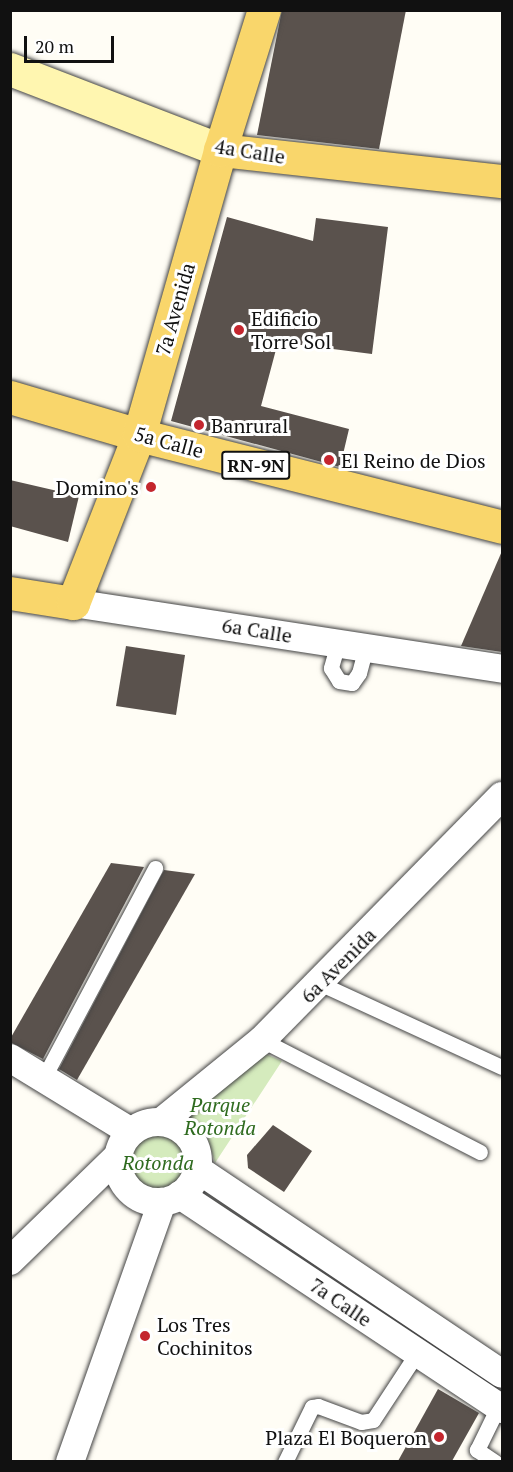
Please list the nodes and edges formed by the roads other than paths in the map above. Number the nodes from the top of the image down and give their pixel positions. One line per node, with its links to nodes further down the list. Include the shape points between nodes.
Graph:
1 (264, 10): 3 (main road, 7a Avenida)
2 (10, 69): 3 (main road, 4a Calle)
3 (220, 150): 4 (main road, 4a Calle); 6 (main road, 7a Avenida)
4 (502, 181)
5 (10, 397): 6 (main road, 5a Calle / RN-9N)
6 (139, 435): 7 (main road, 5a Calle / RN-9N); 9 (main road, 7a Avenida)
7 (502, 527)
8 (10, 593): 9 (main road, 6a Calle)
9 (73, 603): 10 (street, 6a Calle)
10 (338, 643): 11 (street, 6a Calle); 11 (lane, via 332,668 339,681 352,683)
11 (366, 647): 12 (street, 6a Calle)
12 (502, 669)
13 (502, 796): 15 (street, 6a Avenida)
14 (155, 868): 19 (lane)
15 (319, 983): 16 (street, 6a Avenida); 18 (lane)
16 (262, 1040): 20 (street, 6a Avenida); 22 (lane)
17 (10, 1058): 19 (street)
18 (502, 1067)
19 (43, 1079): 21 (street)
20 (161, 1122): 21 (street, via 147,1123); 23 (street, via 189,1137 197,1154)
21 (124, 1144): 24 (street, via 119,1173 129,1189 140,1198); 25 (street)
22 (480, 1152)
23 (197, 1169): 24 (street, via 193,1181); 27 (street, 7a Calle)
24 (171, 1198): 26 (street, 7a Calle); 29 (street)
25 (10, 1262)
26 (417, 1353): 28 (street, 7a Calle); 30 (lane, via 373,1420 361,1422 312,1407)
27 (502, 1374)
28 (500, 1408): 31 (lane, via 477,1450)
29 (70, 1461)
30 (285, 1461)
31 (495, 1461)

